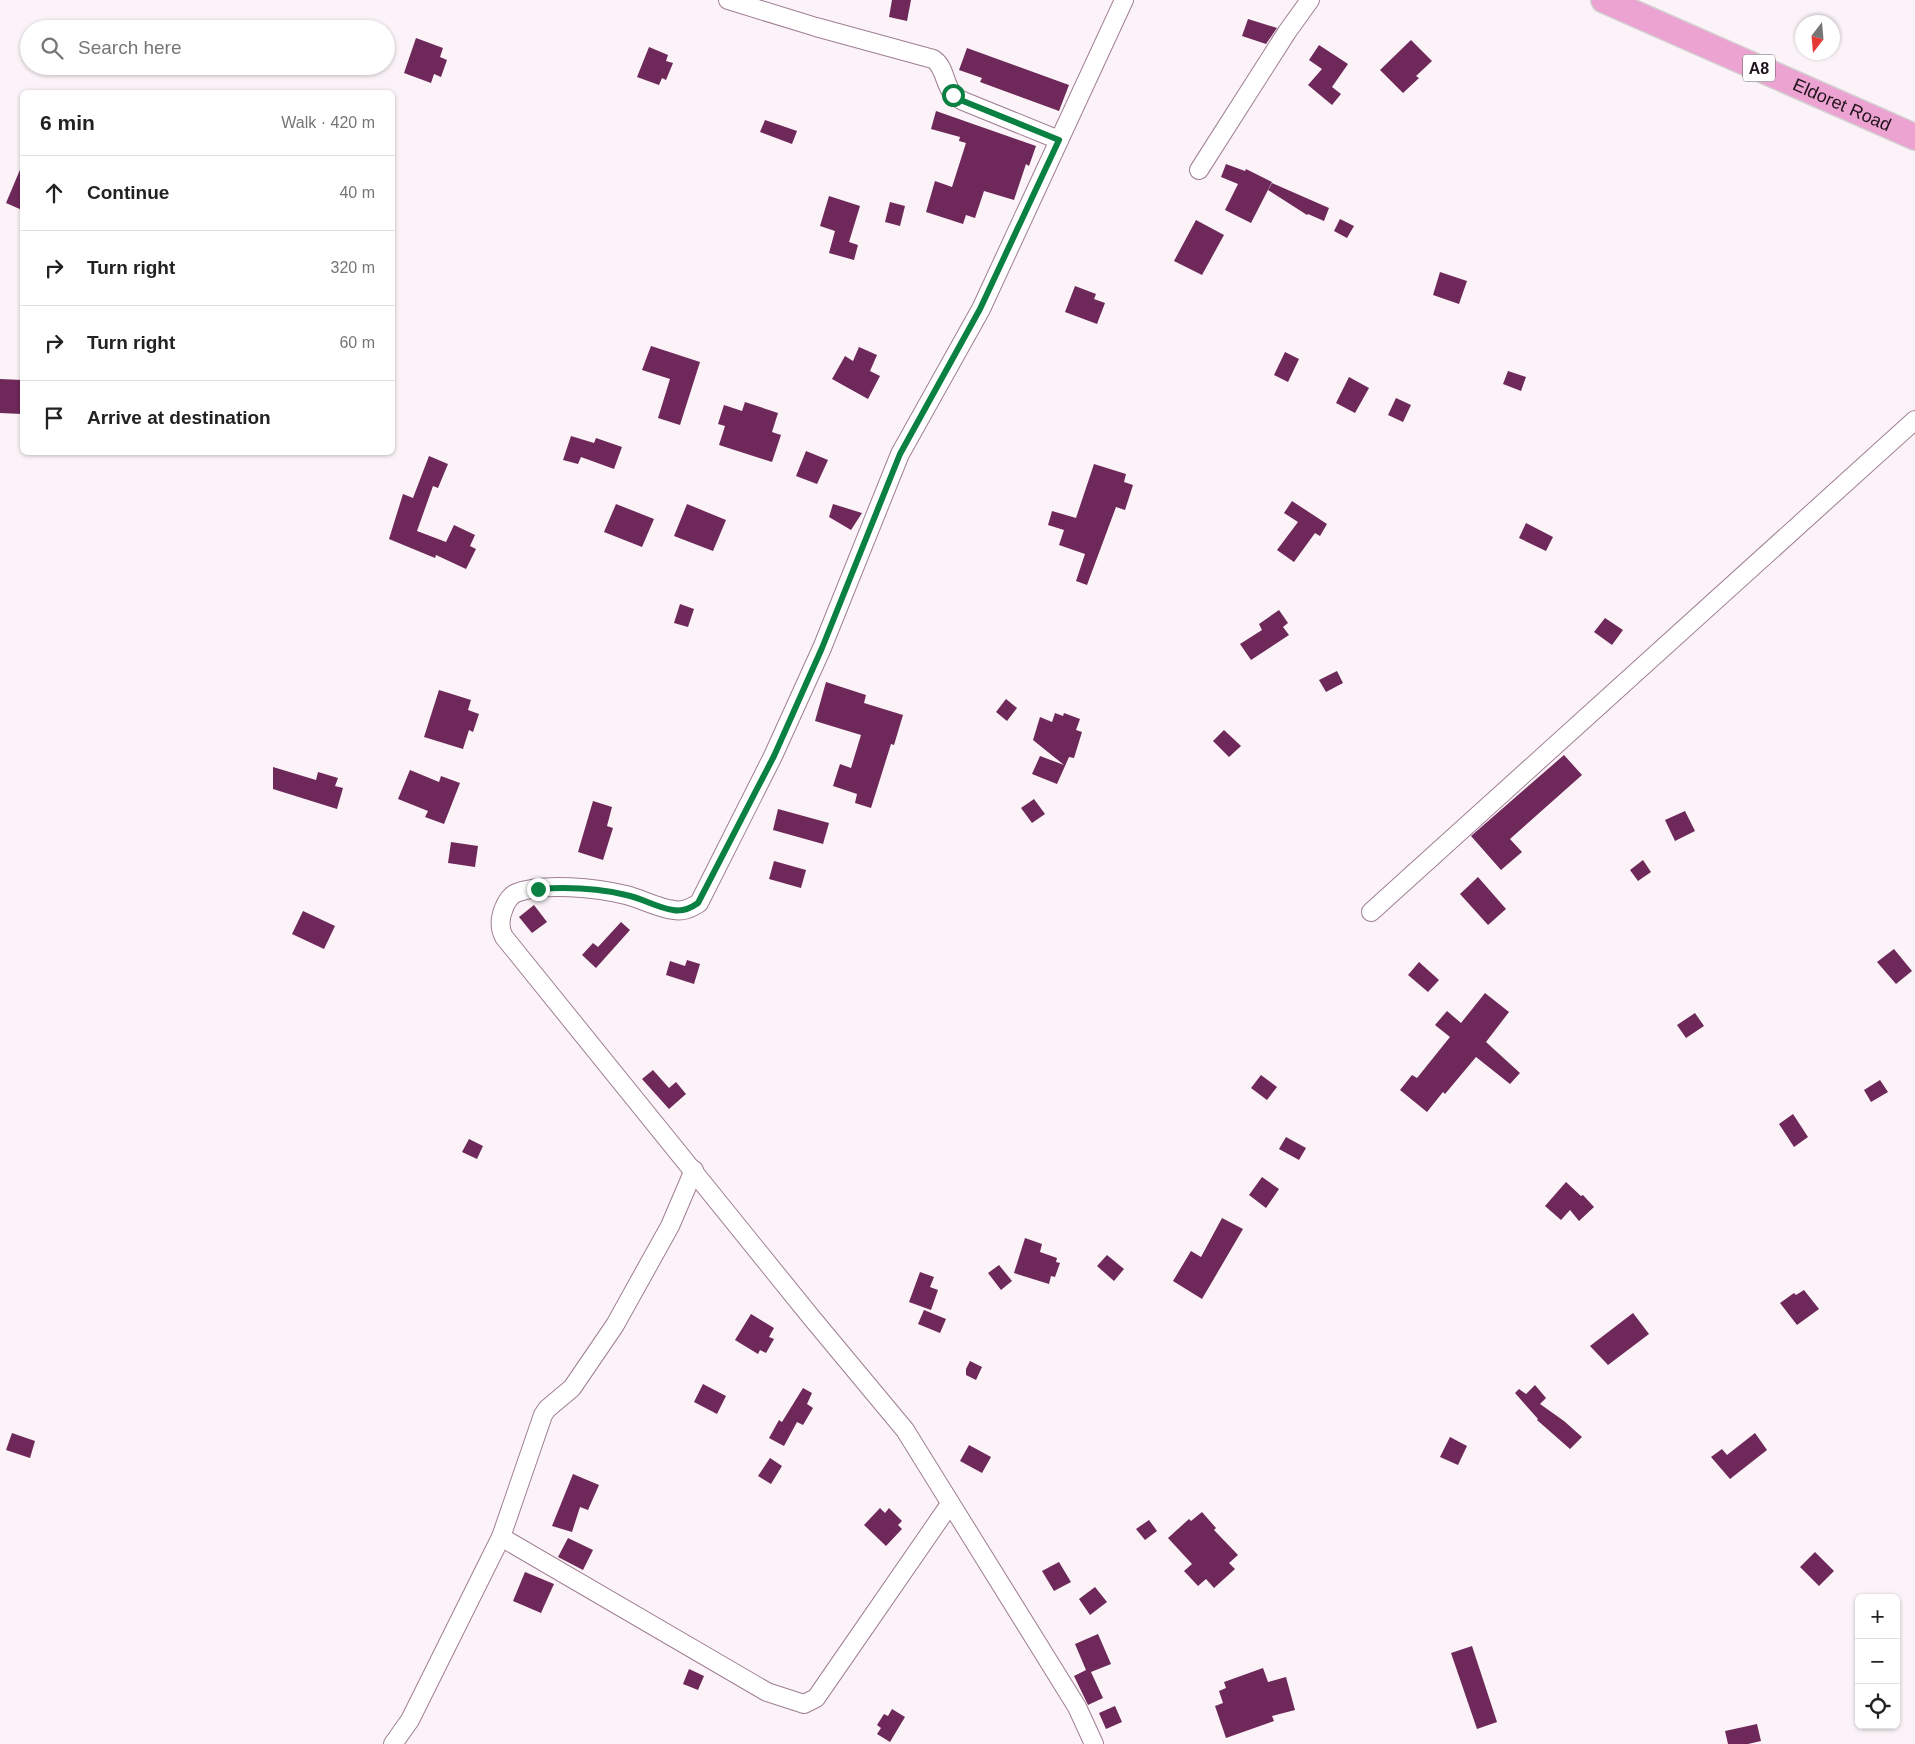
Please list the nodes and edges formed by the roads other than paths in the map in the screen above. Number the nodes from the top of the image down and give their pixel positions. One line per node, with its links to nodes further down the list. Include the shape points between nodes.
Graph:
1 (728, 0): 6 (street, via 816,28 933,59 939,64 953,95)
2 (1124, 0): 6 (street)
3 (1310, 0): 7 (street)
4 (1604, 0): 5 (highway, Eldoret Road / A8)
5 (1915, 137)
6 (1059, 140): 10 (street, via 980,309 900,454 822,648 774,756 698,903 689,910 674,911 627,895 565,887 514,894 502,912 501,931 504,937)
7 (1199, 170)
8 (1915, 420): 9 (street)
9 (1371, 912)
10 (694, 1170): 11 (street, via 904,1430); 12 (street, via 670,1226 615,1324 572,1388 543,1414)
11 (950, 1504): 12 (street, via 816,1698 804,1704 767,1692); 14 (street, via 1077,1707)
12 (502, 1537): 13 (street, via 410,1720)
13 (393, 1744)
14 (1094, 1744)

